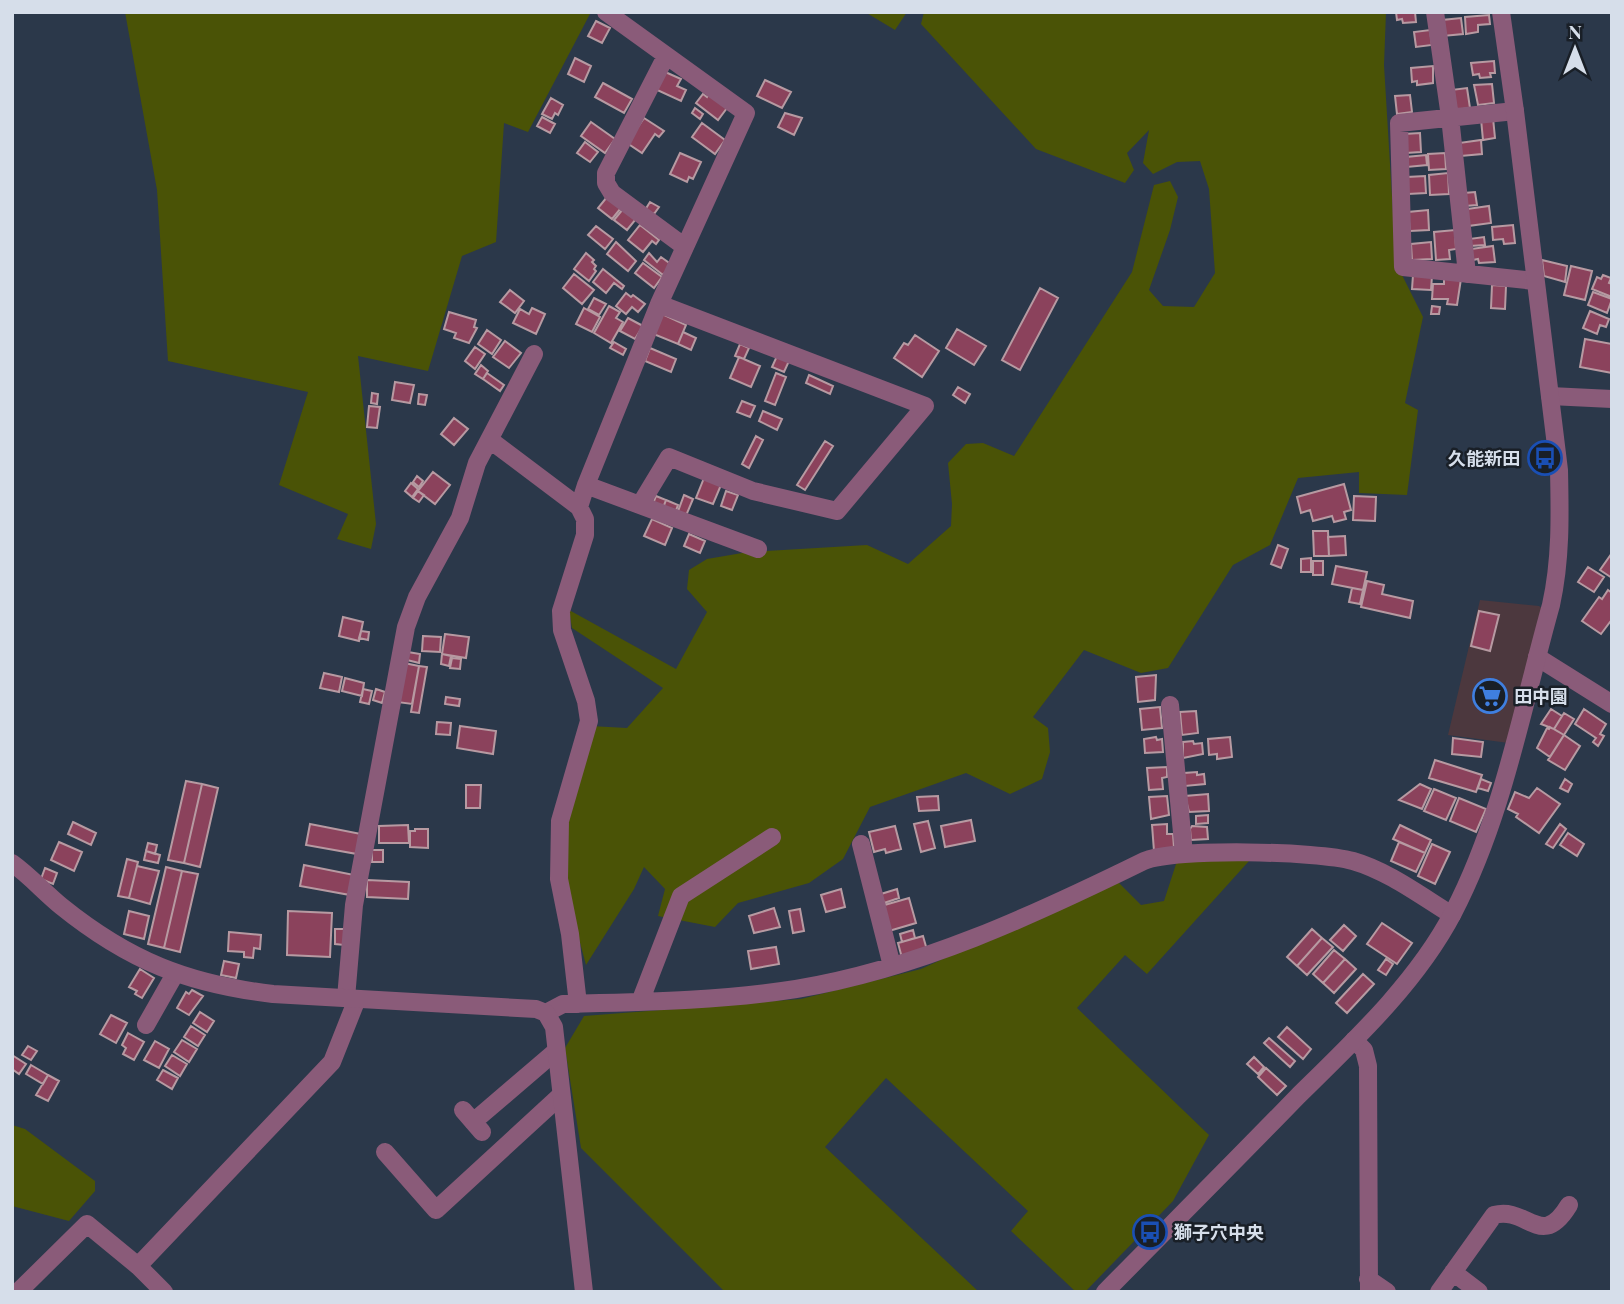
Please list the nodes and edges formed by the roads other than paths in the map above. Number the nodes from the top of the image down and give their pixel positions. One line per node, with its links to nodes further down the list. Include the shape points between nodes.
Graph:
1 (606, 12): 4 (street)
2 (1435, 12): 6 (street)
3 (1501, 12): 5 (street)
4 (666, 56): 7 (street, via 606,173 606,183 611,193); 7 (street, via 746,113)
5 (1516, 111): 6 (street); 9 (street)
6 (1450, 117): 8 (street); 8 (street, via 1399,122 1403,267)
7 (685, 247): 10 (street)
8 (1467, 274): 9 (street)
9 (1535, 281): 12 (street)
10 (659, 304): 15 (street); 16 (street, via 925,406 837,511 753,491 669,457)
11 (534, 354): 14 (street)
12 (1550, 396): 13 (street); 19 (street, via 1560,528 1557,578)
13 (1612, 399)
14 (490, 440): 17 (street); 29 (street, via 477,463 460,518 406,627 354,905)
15 (586, 485): 16 (street); 17 (street)
16 (640, 505): 18 (street)
17 (579, 507): 31 (street, via 585,535 561,611 562,630 589,721 560,821 559,879)
18 (758, 549)
19 (1536, 657): 20 (street); 26 (street, via 1498,803)
20 (1612, 704)
21 (1170, 705): 24 (street)
22 (772, 837): 30 (street, via 681,896)
23 (861, 844): 27 (street)
24 (1184, 854): 26 (street, via 1282,854 1353,861); 27 (street, via 1154,856 996,928)
25 (12, 863): 28 (street, via 110,941)
26 (1452, 915): 34 (street, via 1411,976)
27 (892, 967): 30 (street, via 797,989)
28 (175, 974): 29 (street, via 241,990); 33 (street)
29 (352, 999): 32 (street); 40 (street, via 332,1062)
30 (640, 1002): 31 (street)
31 (578, 1004): 32 (street, via 563,1004)
32 (546, 1013): 35 (street, via 554,1027)
33 (146, 1025)
34 (1354, 1040): 42 (street, via 1364,1050 1368,1066); 46 (street)
35 (556, 1051): 36 (street); 37 (street)
36 (560, 1096): 38 (street, via 436,1210); 45 (street)
37 (473, 1121)
38 (385, 1152)
39 (1569, 1205): 41 (street, via 1551,1226 1535,1226 1509,1212 1494,1215)
40 (138, 1266): 43 (street, via 87,1224); 44 (street)
41 (1453, 1272): 48 (street); 49 (street)
42 (1364, 1287): 47 (street)
43 (18, 1292)
44 (164, 1292)
45 (584, 1292)
46 (1105, 1292)
47 (1387, 1292)
48 (1439, 1292)
49 (1479, 1292)

